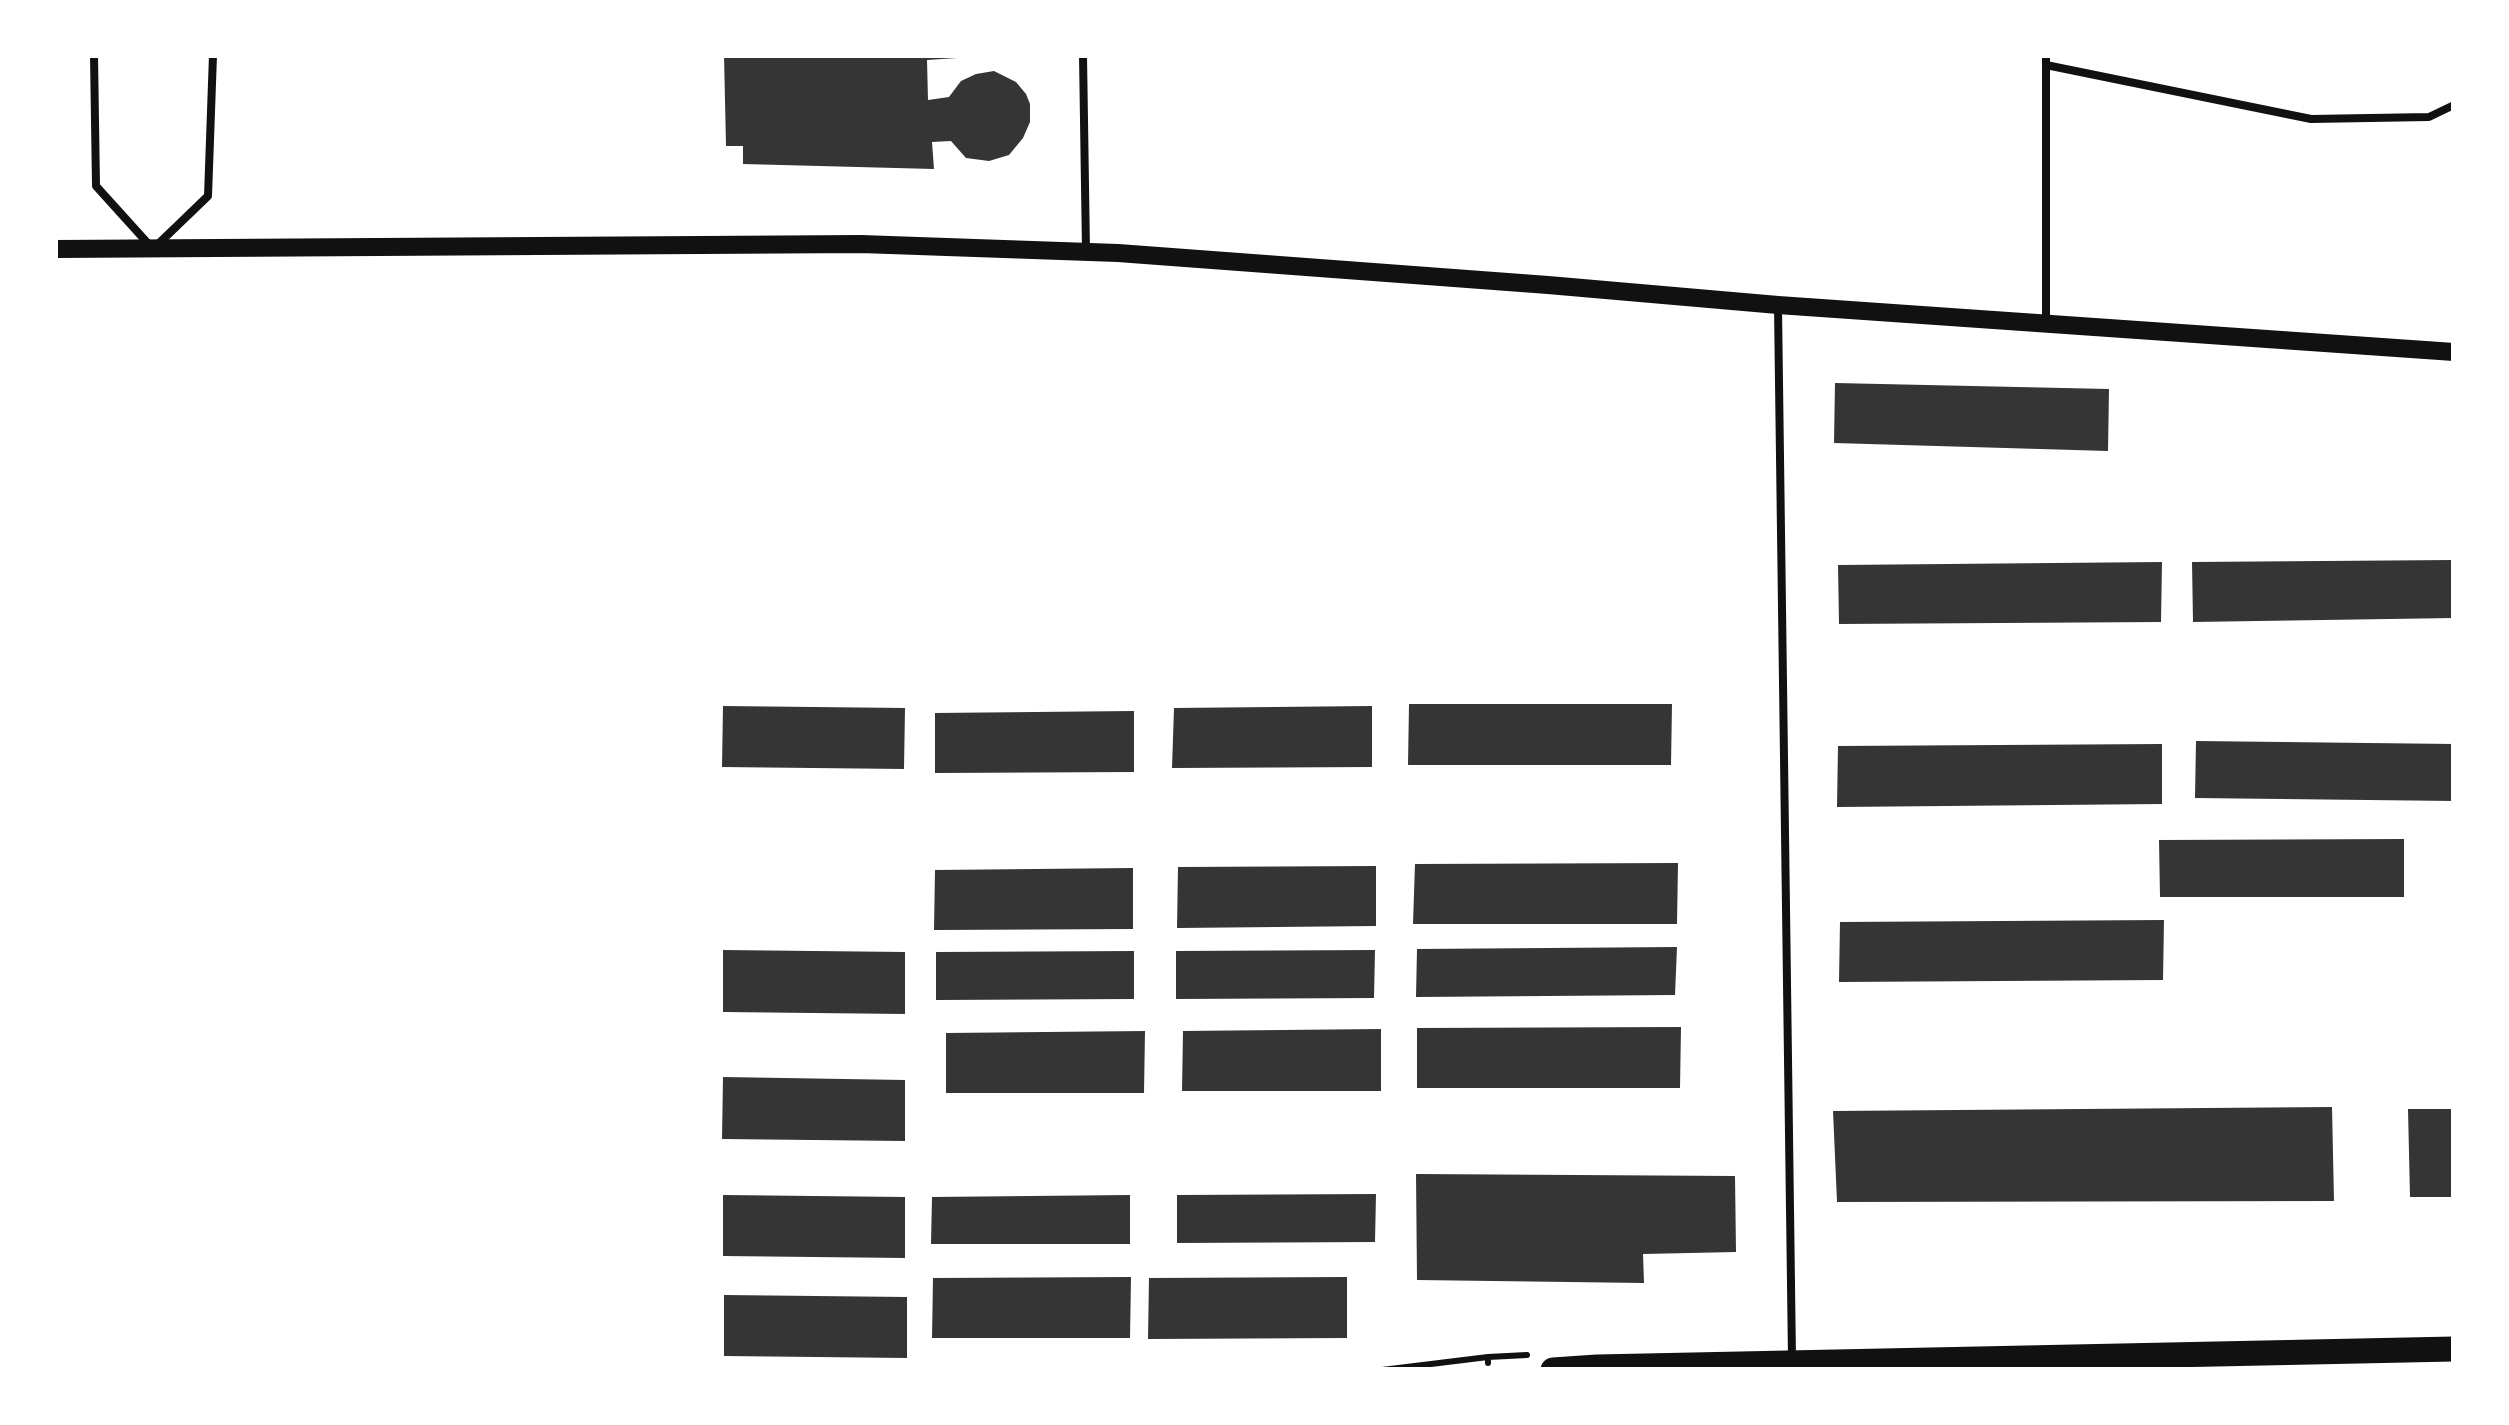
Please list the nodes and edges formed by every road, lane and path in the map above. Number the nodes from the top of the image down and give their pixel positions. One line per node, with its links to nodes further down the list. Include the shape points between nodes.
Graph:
1 (94, 55): 7 (lane, via 96,186)
2 (213, 55): 7 (lane, via 208,196)
3 (1083, 55): 8 (lane)
4 (2046, 60): 5 (lane, via 2311,119 2429,117); 10 (lane)
5 (2454, 104)
6 (55, 248): 7 (street)
7 (153, 248): 8 (street, via 861,244)
8 (1086, 252): 9 (street)
9 (1778, 305): 10 (street); 14 (lane)
10 (2046, 324): 11 (street)
11 (2454, 352)
12 (2454, 1349): 14 (main road)
13 (1488, 1356): 15 (path)
14 (1792, 1362): 16 (main road)
15 (1382, 1370)
16 (1553, 1370)

